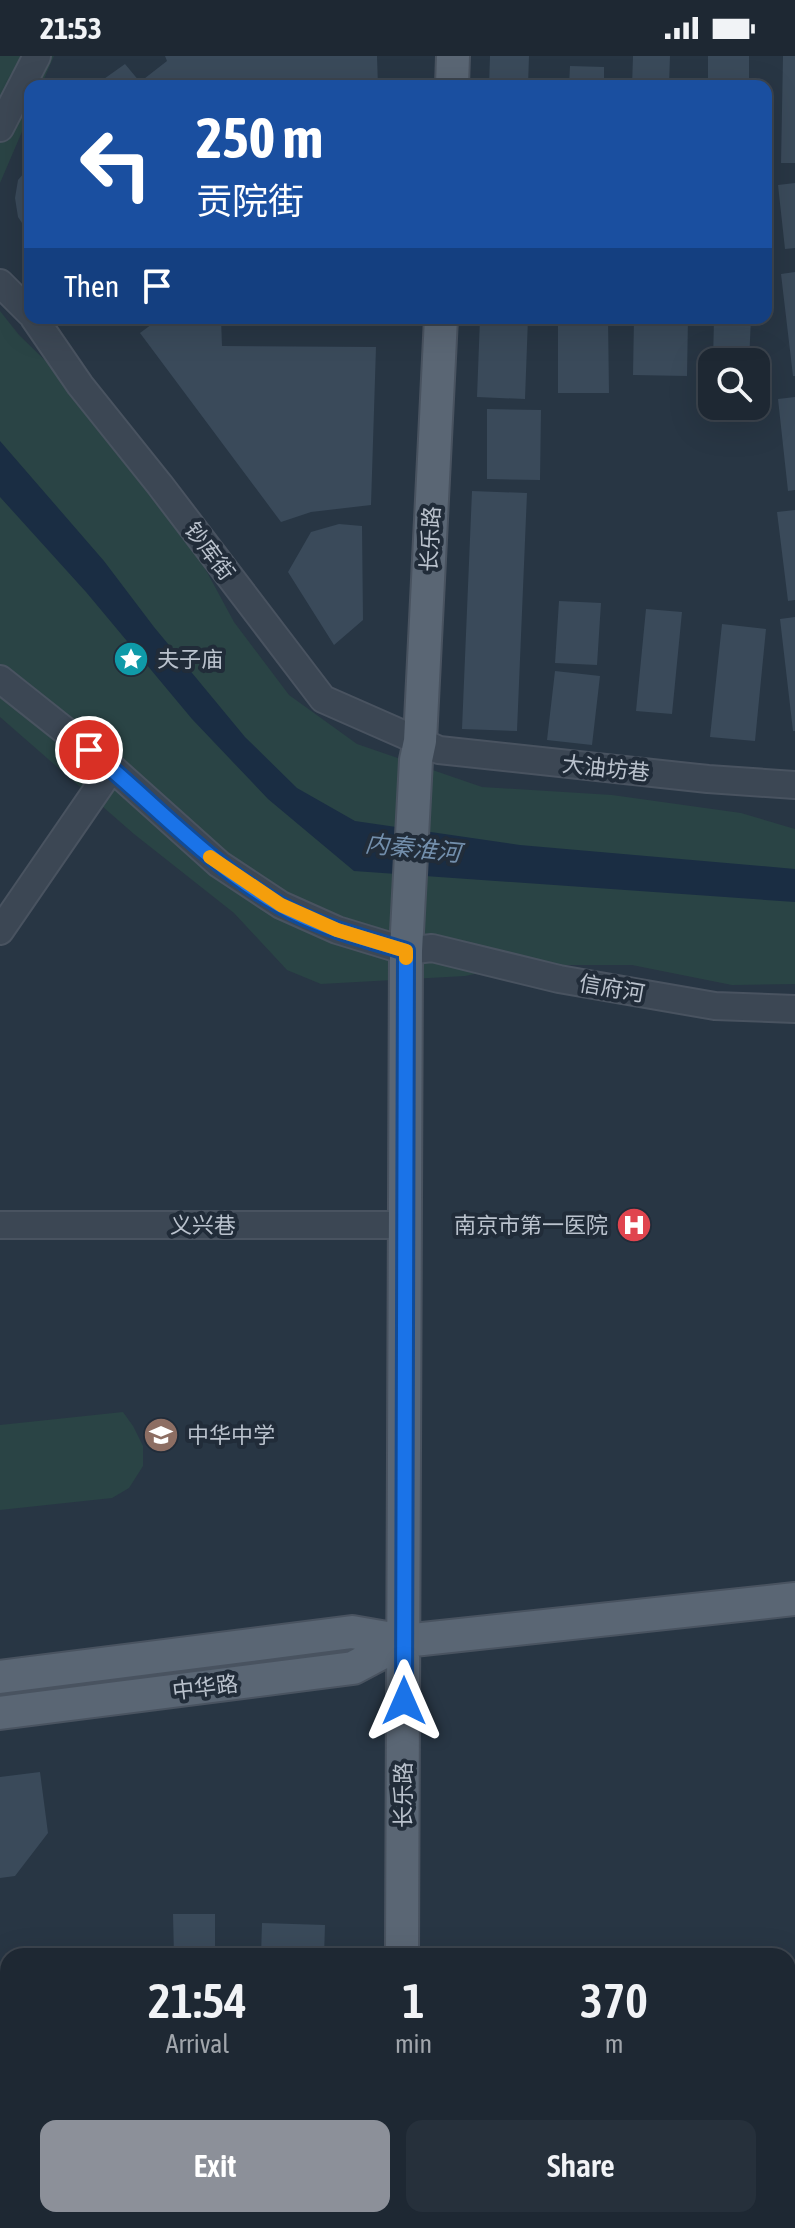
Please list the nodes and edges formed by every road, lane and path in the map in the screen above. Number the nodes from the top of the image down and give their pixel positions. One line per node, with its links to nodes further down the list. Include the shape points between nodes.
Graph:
1 (37, 56): 3 (street)
2 (453, 56): 4 (main road)
3 (25, 80)
4 (452, 80)
5 (24, 81): 6 (street)
6 (0, 128)
7 (0, 283): 8 (street)
8 (24, 307)
9 (38, 324): 12 (street, 钞库街, via 323,699)
10 (441, 324): 12 (main road, 长乐路)
11 (0, 679): 13 (street, 信府河)
12 (418, 750): 14 (street, 大油坊巷); 16 (main road, 长乐路, via 408,914)
13 (112, 768): 15 (street); 16 (street, 信府河, via 219,864 281,905 337,930)
14 (795, 785)
15 (0, 931)
16 (419, 950): 17 (street, 信府河, via 715,1006); 19 (main road, 长乐路)
17 (795, 1009)
18 (0, 1225): 19 (street, 义兴巷)
19 (405, 1225): 21 (main road, 长乐路)
20 (795, 1599): 21 (main road, 中华路)
21 (404, 1641): 22 (main road, 中华路, via 352,1632); 23 (main road, 中华路, via 353,1668); 24 (main road, 长乐路)
22 (0, 1677)
23 (0, 1713)
24 (402, 1948)

